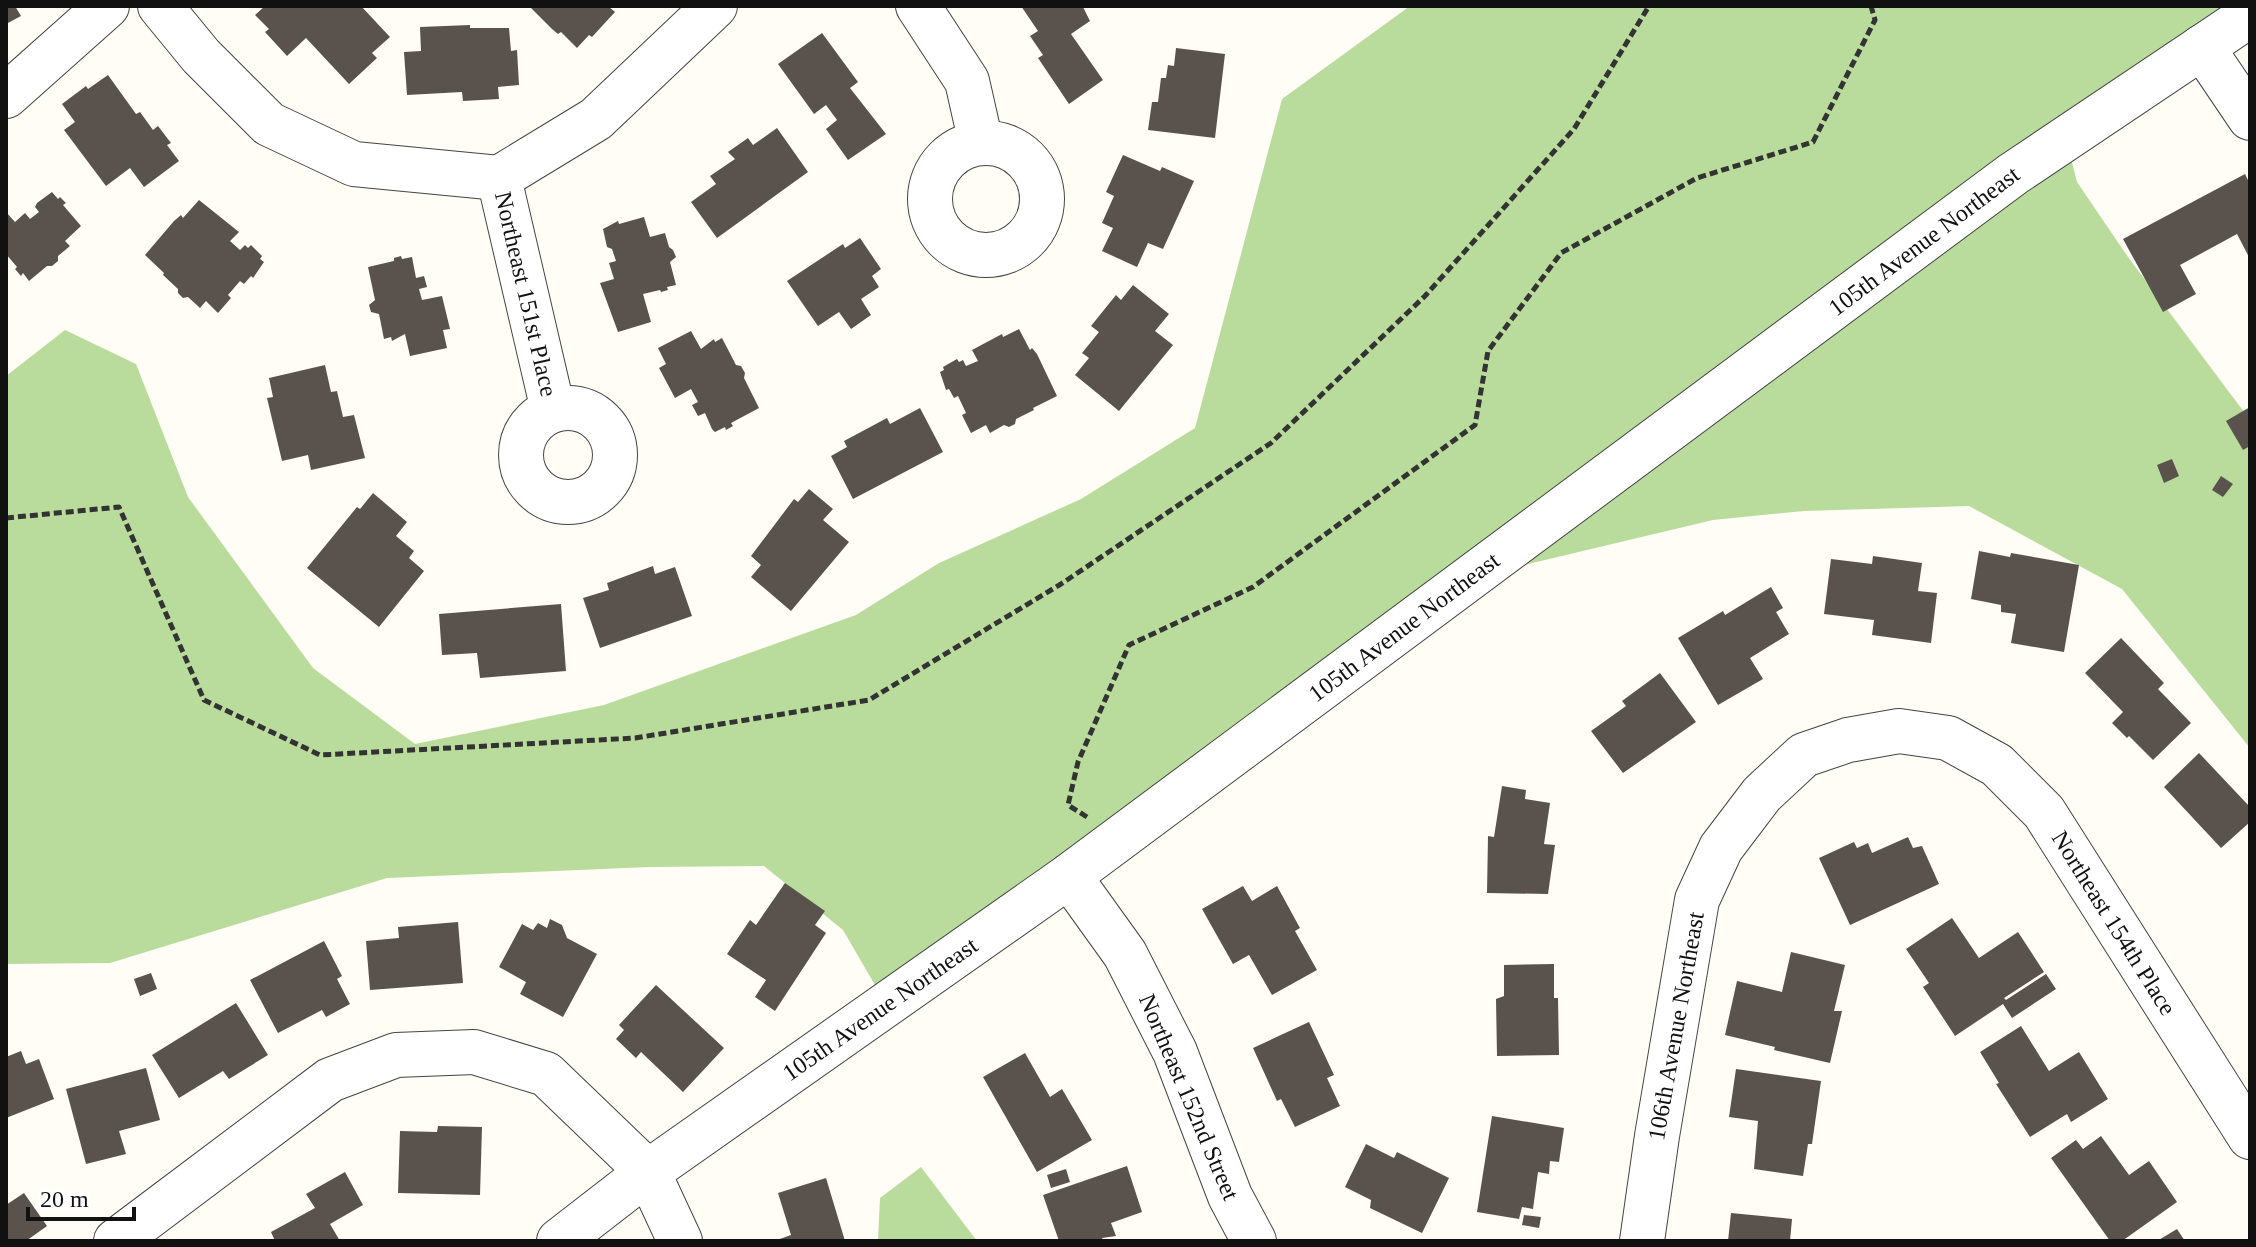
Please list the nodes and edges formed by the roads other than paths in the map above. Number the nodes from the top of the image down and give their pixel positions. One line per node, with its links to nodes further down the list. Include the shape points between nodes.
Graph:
1 (107, 6): 7 (street)
2 (160, 6): 10 (street, via 269,124 354,164)
3 (715, 6): 10 (street, via 596,119)
4 (918, 6): 9 (street, via 967,81)
5 (2250, 15): 6 (street, 105th Avenue Northeast)
6 (2202, 47): 8 (street); 13 (street, 105th Avenue Northeast, via 2013,174)
7 (6, 96)
8 (2250, 118)
9 (981, 143)
10 (499, 178): 11 (street, Northeast 151st Place)
11 (553, 410)
12 (1948, 738): 14 (street, Northeast 154th Place, via 1997,765 2044,812); 20 (street, 106th Avenue Northeast, via 1899,731 1804,755 1762,794 1721,848 1697,900)
13 (1069, 876): 15 (street, 105th Avenue Northeast); 19 (street, Northeast 152nd Street, via 1140,982)
14 (2250, 1137)
15 (648, 1172): 16 (street, via 546,1074 474,1052 396,1055 330,1080); 17 (street, 105th Avenue Northeast); 18 (street)
16 (116, 1241)
17 (559, 1241)
18 (680, 1241)
19 (1254, 1241)
20 (1642, 1241)

